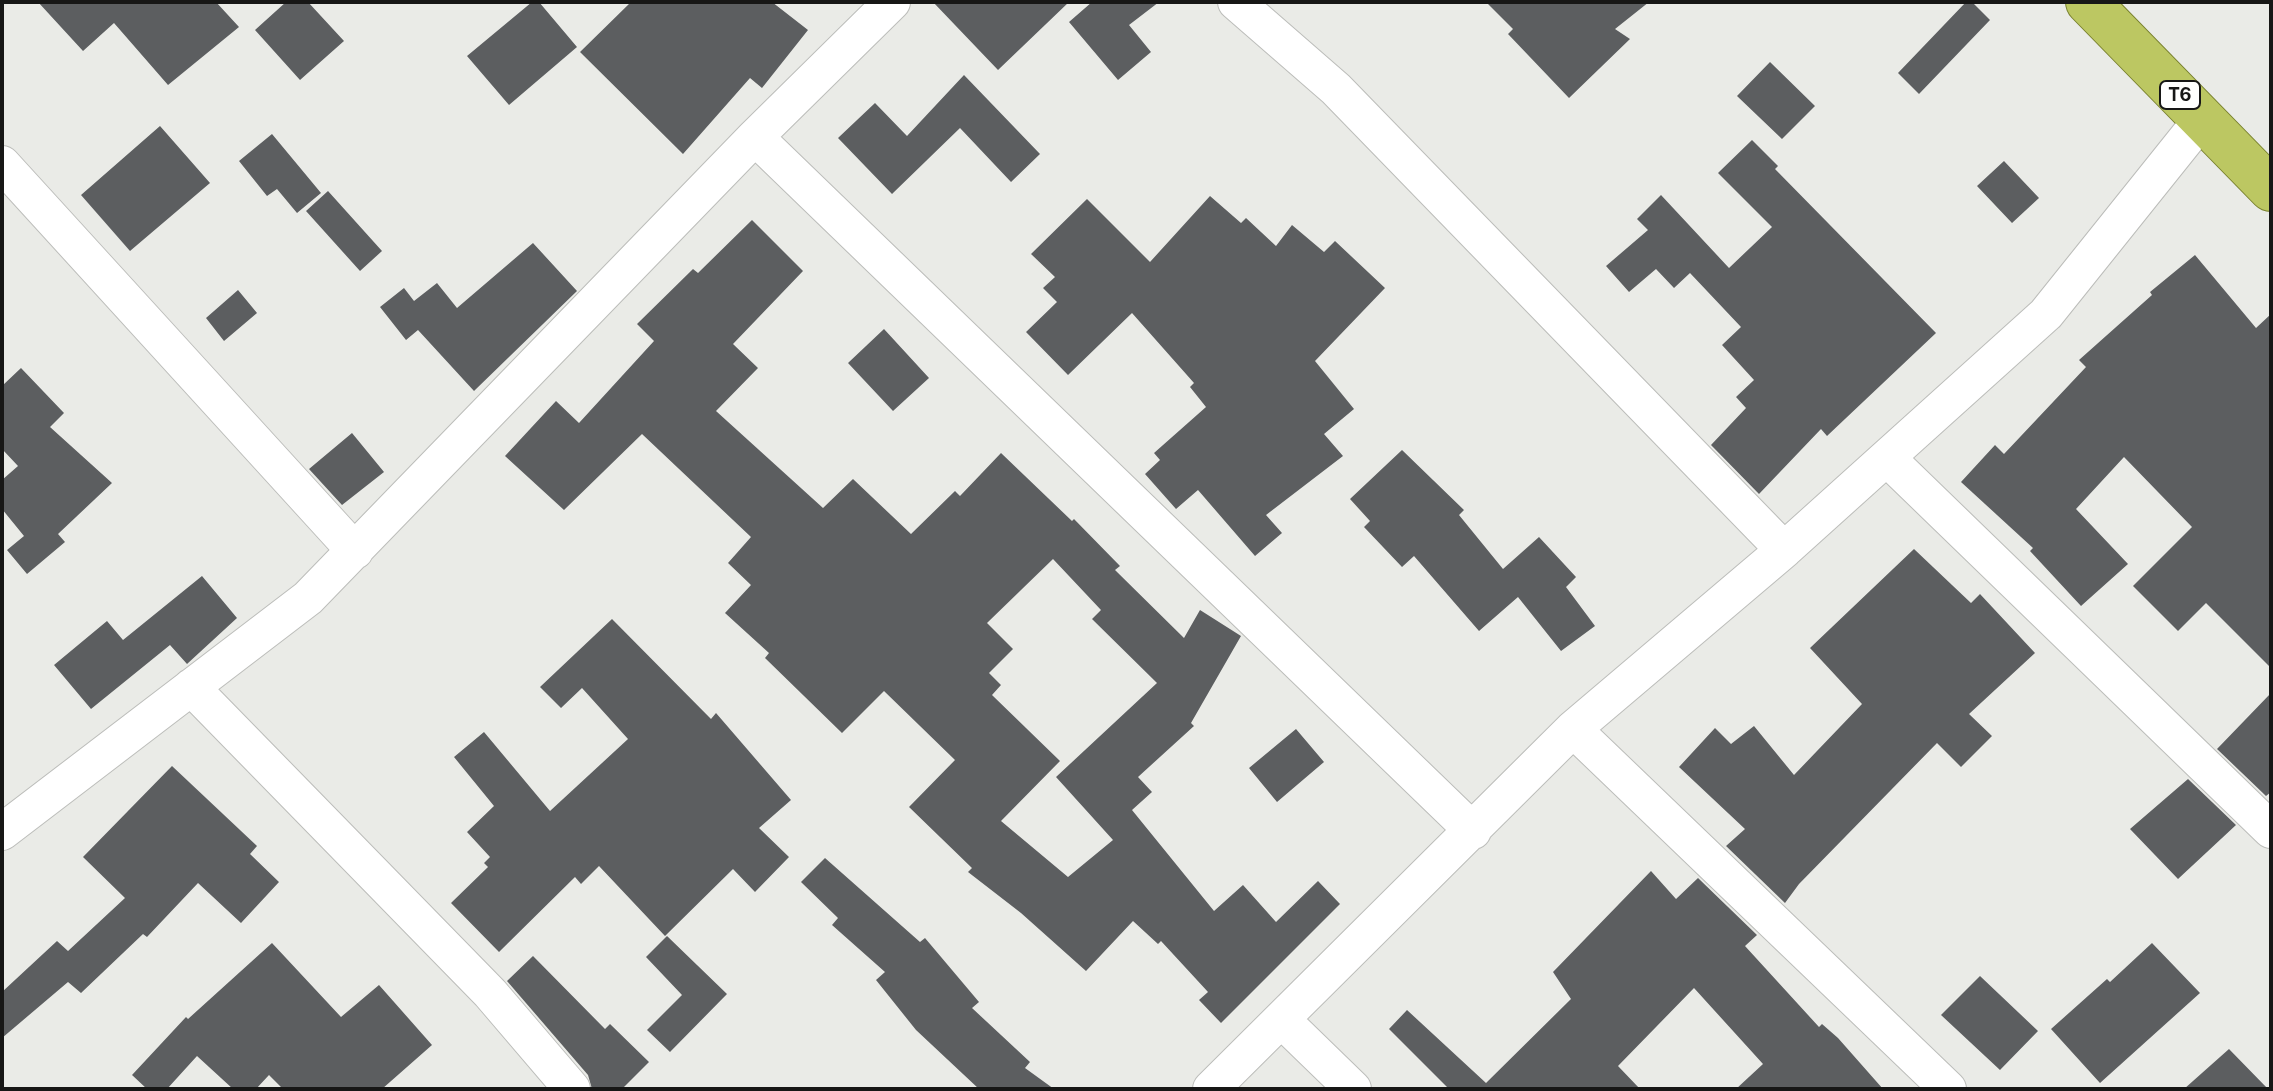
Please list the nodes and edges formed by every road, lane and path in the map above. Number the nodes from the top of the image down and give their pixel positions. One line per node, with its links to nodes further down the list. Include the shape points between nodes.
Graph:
1 (892, 2): 5 (street)
2 (1236, 2): 9 (street, via 1336,89)
3 (2088, 2): 4 (highway, T6)
4 (2203, 118): 7 (highway, T6); 8 (street, via 2046,314)
5 (755, 137): 10 (street); 14 (street)
6 (2, 164): 10 (street)
7 (2271, 189)
8 (1887, 458): 9 (street); 13 (street)
9 (1784, 550): 12 (street)
10 (355, 551): 11 (street, via 308,598)
11 (191, 687): 15 (street); 17 (street, via 490,993)
12 (1573, 729): 14 (street); 20 (street)
13 (2271, 830)
14 (1473, 831): 16 (street)
15 (2, 832)
16 (1282, 1020): 18 (street); 19 (street)
17 (572, 1089)
18 (1211, 1089)
19 (1353, 1089)
20 (1948, 1089)

